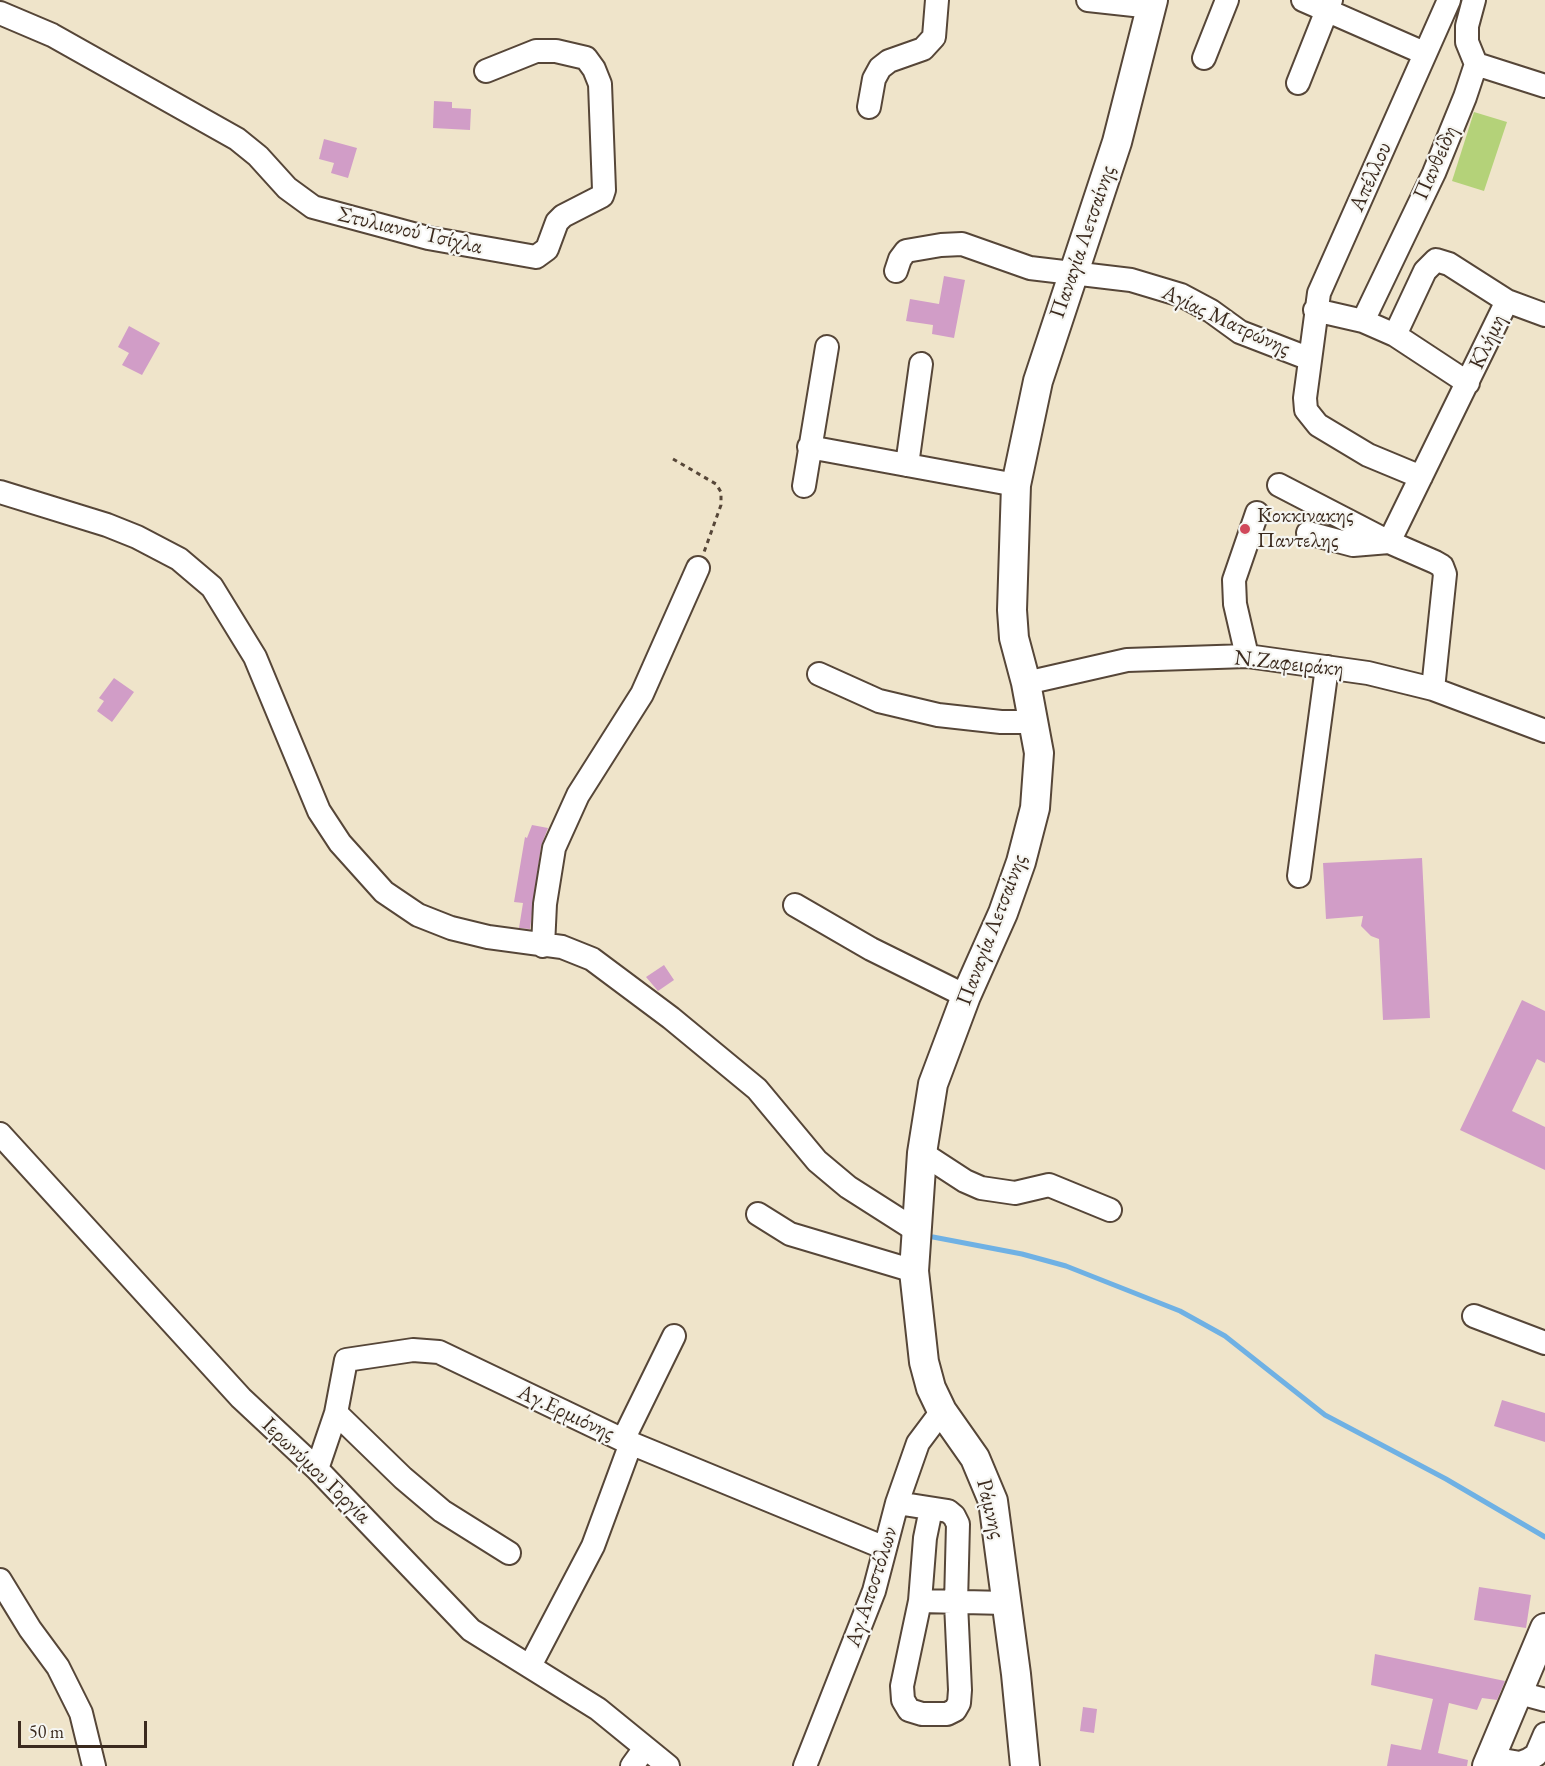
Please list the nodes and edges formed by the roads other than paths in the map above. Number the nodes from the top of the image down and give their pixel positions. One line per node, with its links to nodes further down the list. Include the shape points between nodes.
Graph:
1 (937, 0): 16 (street, via 934,37 923,49 880,68)
2 (1088, 0): 7 (street)
3 (1227, 0): 11 (street)
4 (1303, 0): 8 (street)
5 (1449, 0): 10 (street, Απέλλου)
6 (1474, 0): 12 (street, via 1467,34)
7 (1152, 4): 18 (main road, Παναγία Λετσαίνης, via 1117,142)
8 (1329, 5): 10 (street); 14 (street)
9 (0, 13): 13 (street, Στυλιανού Τσίχλα, via 52,35 237,139 287,188 313,207 428,238 536,257 547,249 563,216 596,199 604,190 600,84 586,58 556,51 536,51)
10 (1424, 53): 20 (street, Απέλλου)
11 (1204, 58)
12 (1476, 64): 15 (street); 22 (street, Πανθείδη, via 1434,173)
13 (486, 71)
14 (1298, 83)
15 (1545, 86)
16 (868, 107)
17 (896, 271): 18 (street, Αγίας Ματρώνης, via 906,251 962,244 1030,268)
18 (1072, 274): 25 (street, Αγίας Ματρώνης, via 1131,280 1181,296 1240,332); 31 (main road, Παναγία Λετσαίνης, via 1038,381)
19 (1507, 301): 21 (street); 23 (street, via 1442,260 1431,263); 27 (street, Κλήμη)
20 (1315, 310): 22 (street); 25 (street, Απέλλου)
21 (1545, 315)
22 (1363, 321): 23 (street)
23 (1395, 335): 27 (street)
24 (827, 347): 28 (street)
25 (1310, 359): 30 (street, Απέλλου, via 1305,398 1311,419 1368,455)
26 (921, 364): 29 (street)
27 (1468, 383): 30 (street, Κλήμη)
28 (809, 447): 29 (street); 33 (street)
29 (907, 465): 31 (street)
30 (1421, 477): 37 (street, Κλήμη)
31 (1016, 485): 42 (main road, Παναγία Λετσαίνης, via 1012,610 1014,638)
32 (1279, 485): 37 (street)
33 (804, 486)
34 (0, 492): 48 (street, via 117,529 161,549 198,573 212,587 246,639 319,811 364,871 384,892 428,921)
35 (1257, 513): 39 (street, via 1234,580)
36 (1308, 533): 37 (street, via 1353,545)
37 (1389, 542): 43 (street, via 1435,562 1445,574)
38 (698, 568): 48 (street, via 642,694 578,795 554,848)
39 (1247, 656): 40 (street, Ν.Ζαφειράκη); 42 (street, Ν.Ζαφειράκη, via 1127,660)
40 (1327, 667): 43 (street, Ν.Ζαφειράκη); 46 (street)
41 (819, 674): 44 (street, via 879,701 938,715)
42 (1026, 683): 44 (main road, Παναγία Λετσαίνης)
43 (1433, 689): 45 (street, Ν.Ζαφειράκη)
44 (1035, 722): 49 (main road, Παναγία Λετσαίνης, via 1040,776 1029,832 1004,913)
45 (1545, 731)
46 (1299, 876)
47 (795, 905): 49 (street, via 871,949)
48 (543, 946): 54 (street, via 562,947 592,959 671,1018 757,1089 817,1161 848,1187)
49 (966, 996): 51 (main road, Παναγία Λετσαίνης, via 933,1084)
50 (0, 1134): 62 (street, Ιερωνύμου Γοργία, via 241,1398)
51 (922, 1153): 52 (street, via 981,1188 1015,1193 1049,1185); 54 (main road, Παναγία Λετσαίνης)
52 (1110, 1210)
53 (758, 1214): 55 (street, via 790,1234)
54 (917, 1230): 55 (main road, Ράμνης)
55 (914, 1271): 59 (main road, Ράμνης, via 924,1362)
56 (1474, 1316): 58 (street)
57 (674, 1336): 61 (street)
58 (1545, 1343)
59 (942, 1410): 63 (street, Αγ.Αποστόλων, via 918,1443); 69 (main road, Ράμνης, via 975,1458 988,1485 997,1523)
60 (336, 1413): 61 (street, Αγ.Ερμιόνης, via 346,1360 413,1350 439,1352); 62 (street, Αγ.Ερμιόνης); 66 (street, via 442,1511)
61 (627, 1441): 65 (street, Αγ.Ερμιόνης); 72 (street, via 593,1546)
62 (317, 1469): 72 (street, Ιερωνύμου Γοργία, via 471,1630)
63 (897, 1503): 64 (street); 65 (street, Αγ.Αποστόλων)
64 (931, 1509): 68 (street); 70 (street, via 948,1511 958,1524)
65 (885, 1548): 79 (street, Αγ.Αποστόλων, via 874,1592)
66 (508, 1552)
67 (0, 1580): 77 (street, via 58,1667 81,1713)
68 (920, 1601): 70 (street); 70 (street, via 902,1686 909,1710 922,1713 947,1714 959,1703)
69 (1006, 1602): 70 (street); 80 (main road, Ράμνης)
70 (956, 1603)
71 (1545, 1628): 73 (main road)
72 (530, 1666): 75 (street, Ιερωνύμου Γοργία, via 597,1709)
73 (1532, 1696): 76 (main road)
74 (1545, 1734): 76 (street, via 1536,1755 1528,1760)
75 (638, 1757): 78 (street, Ιερωνύμου Γοργία)
76 (1489, 1762)
77 (94, 1766)
78 (668, 1766)
79 (805, 1766)
80 (1025, 1766)

